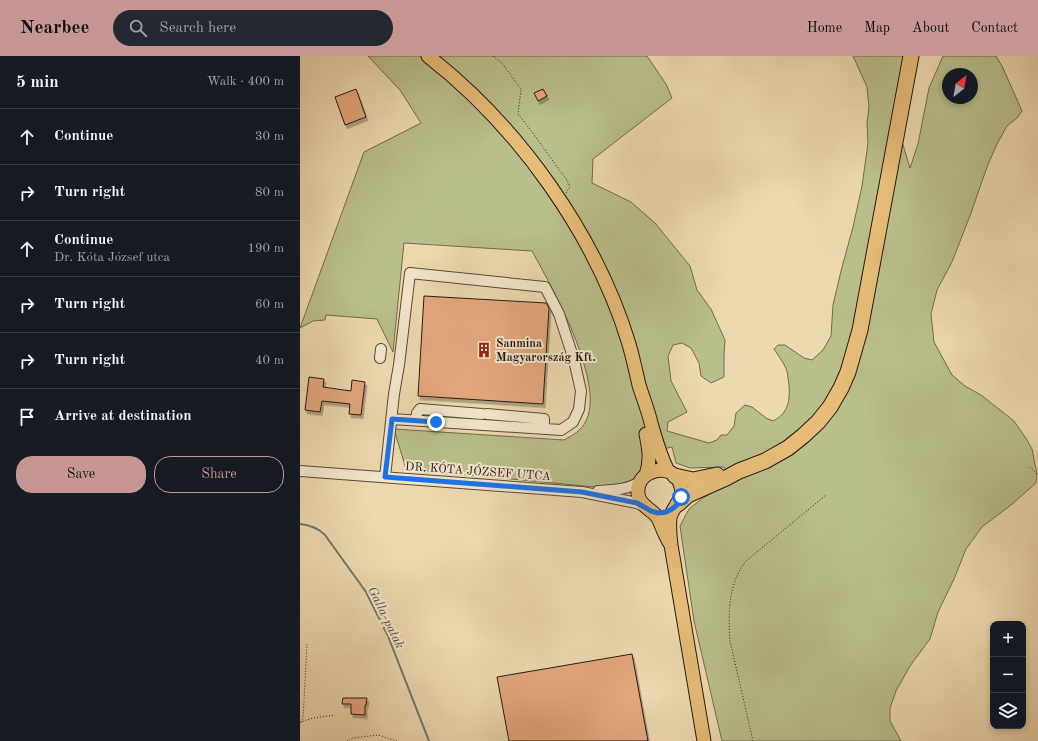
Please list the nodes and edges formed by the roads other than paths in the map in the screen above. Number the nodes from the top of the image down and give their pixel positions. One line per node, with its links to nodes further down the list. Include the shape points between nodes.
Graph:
1 (428, 56): 5 (main road, via 495,118 523,149 559,198 607,285 629,344)
2 (911, 56): 4 (highway)
3 (921, 56): 4 (highway)
4 (904, 96): 12 (highway, via 860,330 841,388 830,407 803,436 765,461)
5 (640, 387): 13 (main road, via 660,453); 15 (main road, via 650,452)
6 (437, 410): 8 (street, via 420,409); 9 (street); 10 (street, via 544,419)
7 (392, 419): 8 (street); 10 (street, via 410,273 545,287 559,314 581,391 579,409 573,422 561,430); 14 (street)
8 (416, 420): 9 (street)
9 (436, 422): 10 (street)
10 (544, 429)
11 (300, 471): 14 (street, DR. KÓTA JÓZSEF UTCA)
12 (739, 471): 13 (highway, via 693,480); 17 (highway, via 688,495)
13 (672, 474): 15 (main road, via 656,470); 17 (main road, via 680,482 682,490)
14 (385, 477): 16 (street, DR. KÓTA JÓZSEF UTCA)
15 (644, 478): 16 (street, via 635,485 619,490); 18 (main road, via 638,494)
16 (582, 492): 18 (street, via 637,503)
17 (678, 504): 18 (main road, via 666,512 658,513); 19 (main road, via 670,516)
18 (648, 509): 19 (main road, via 657,517)
19 (670, 545): 20 (main road)
20 (704, 741)

